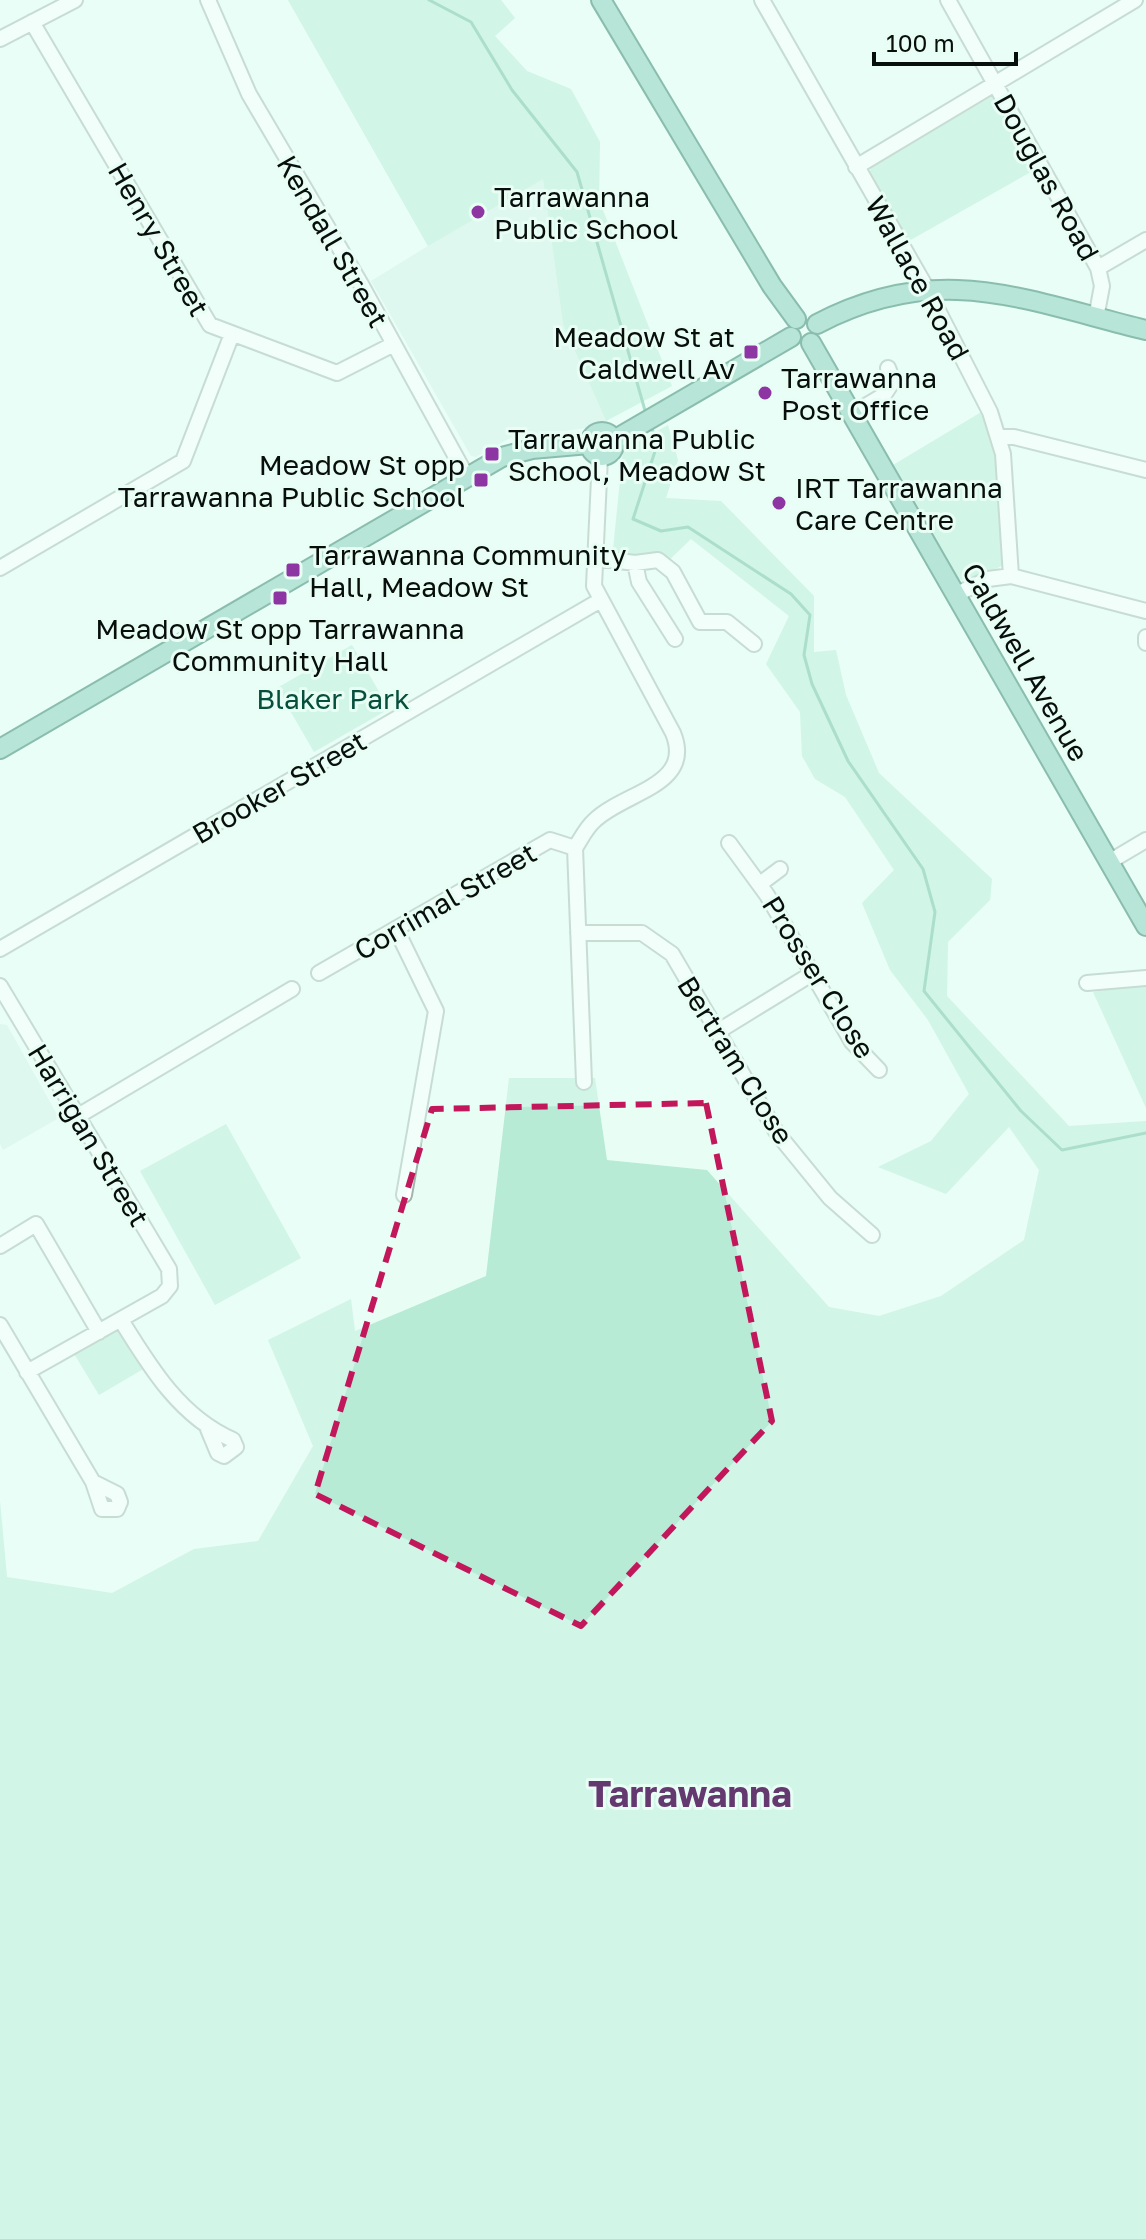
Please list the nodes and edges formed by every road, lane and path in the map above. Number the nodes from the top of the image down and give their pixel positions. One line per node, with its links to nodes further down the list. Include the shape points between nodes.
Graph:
1 (75, 0): 8 (street)
2 (208, 0): 20 (street, Kendall Street, via 249,94)
3 (601, 0): 16 (main road)
4 (762, 0): 11 (street, Wallace Road)
5 (948, 0): 10 (street, Douglas Road)
6 (1138, 0): 7 (street); 10 (street)
7 (1146, 10)
8 (32, 22): 9 (street); 19 (street, Henry Street, via 210,325)
9 (0, 39)
10 (995, 83): 11 (street); 13 (street, Douglas Road)
11 (856, 167): 14 (street, Wallace Road)
12 (1146, 240): 13 (street)
13 (1098, 268): 15 (street, Douglas Road, via 1102,286)
14 (927, 289): 15 (main road, via 994,292); 18 (main road, via 870,302); 23 (street, Wallace Road)
15 (1096, 318): 17 (main road)
16 (794, 328): 18 (main road, via 807,317); 24 (main road, via 614,440 608,433 592,436)
17 (1146, 330)
18 (814, 333): 22 (main road, Caldwell Avenue)
19 (232, 334): 20 (street, Henry Street, via 337,373); 29 (street, via 183,461)
20 (392, 345): 26 (street, Kendall Street)
21 (888, 368): 22 (street, via 893,381 888,392)
22 (852, 414): 31 (main road, Caldwell Avenue)
23 (1000, 437): 25 (street); 30 (street, Wallace Road)
24 (595, 451): 26 (main road, via 519,451); 27 (street)
25 (1146, 470)
26 (467, 477): 38 (main road)
27 (595, 558): 28 (street); 32 (street)
28 (635, 563): 35 (street, via 639,582); 37 (street, via 658,560 673,572 700,622 727,622)
29 (0, 568)
30 (1011, 576): 31 (street, via 988,579); 33 (street)
31 (955, 595): 42 (main road, Caldwell Avenue)
32 (599, 601): 41 (street, Corrimal Street, via 673,733 679,757 667,775 594,821); 48 (street, Brooker Street)
33 (1146, 611)
34 (1146, 637): 36 (street)
35 (675, 639)
36 (1146, 643)
37 (754, 644)
38 (0, 749)
39 (1146, 840): 42 (street)
40 (729, 843): 44 (street, Prosser Close)
41 (575, 848): 46 (street, Corrimal Street, via 550,840); 47 (street)
42 (1109, 862): 45 (main road, Caldwell Avenue)
43 (780, 869): 44 (street, Prosser Close)
44 (760, 884): 50 (street, Prosser Close)
45 (1146, 926)
46 (397, 931): 49 (street, Corrimal Street); 60 (street, via 436,1011)
47 (578, 933): 56 (street, Bertram Close, via 642,933 672,954); 58 (street)
48 (0, 949)
49 (319, 973)
50 (813, 973): 56 (street); 57 (street, Prosser Close, via 852,1042)
51 (1146, 978): 52 (street)
52 (1087, 983)
53 (0, 986): 55 (street, Harrigan Street)
54 (292, 989): 59 (street)
55 (5, 1004): 59 (street, Harrigan Street)
56 (717, 1032): 61 (street, Bertram Close, via 777,1133 830,1198)
57 (879, 1070)
58 (584, 1082)
59 (78, 1116): 63 (street, Harrigan Street, via 169,1269 170,1286 162,1296)
60 (404, 1195)
61 (872, 1235)
62 (0, 1246): 65 (street, via 36,1224)
63 (121, 1320): 65 (street); 67 (street, via 152,1371)
64 (0, 1325): 66 (street)
65 (99, 1332): 66 (street)
66 (27, 1372): 68 (street)
67 (208, 1429)
68 (93, 1482)

